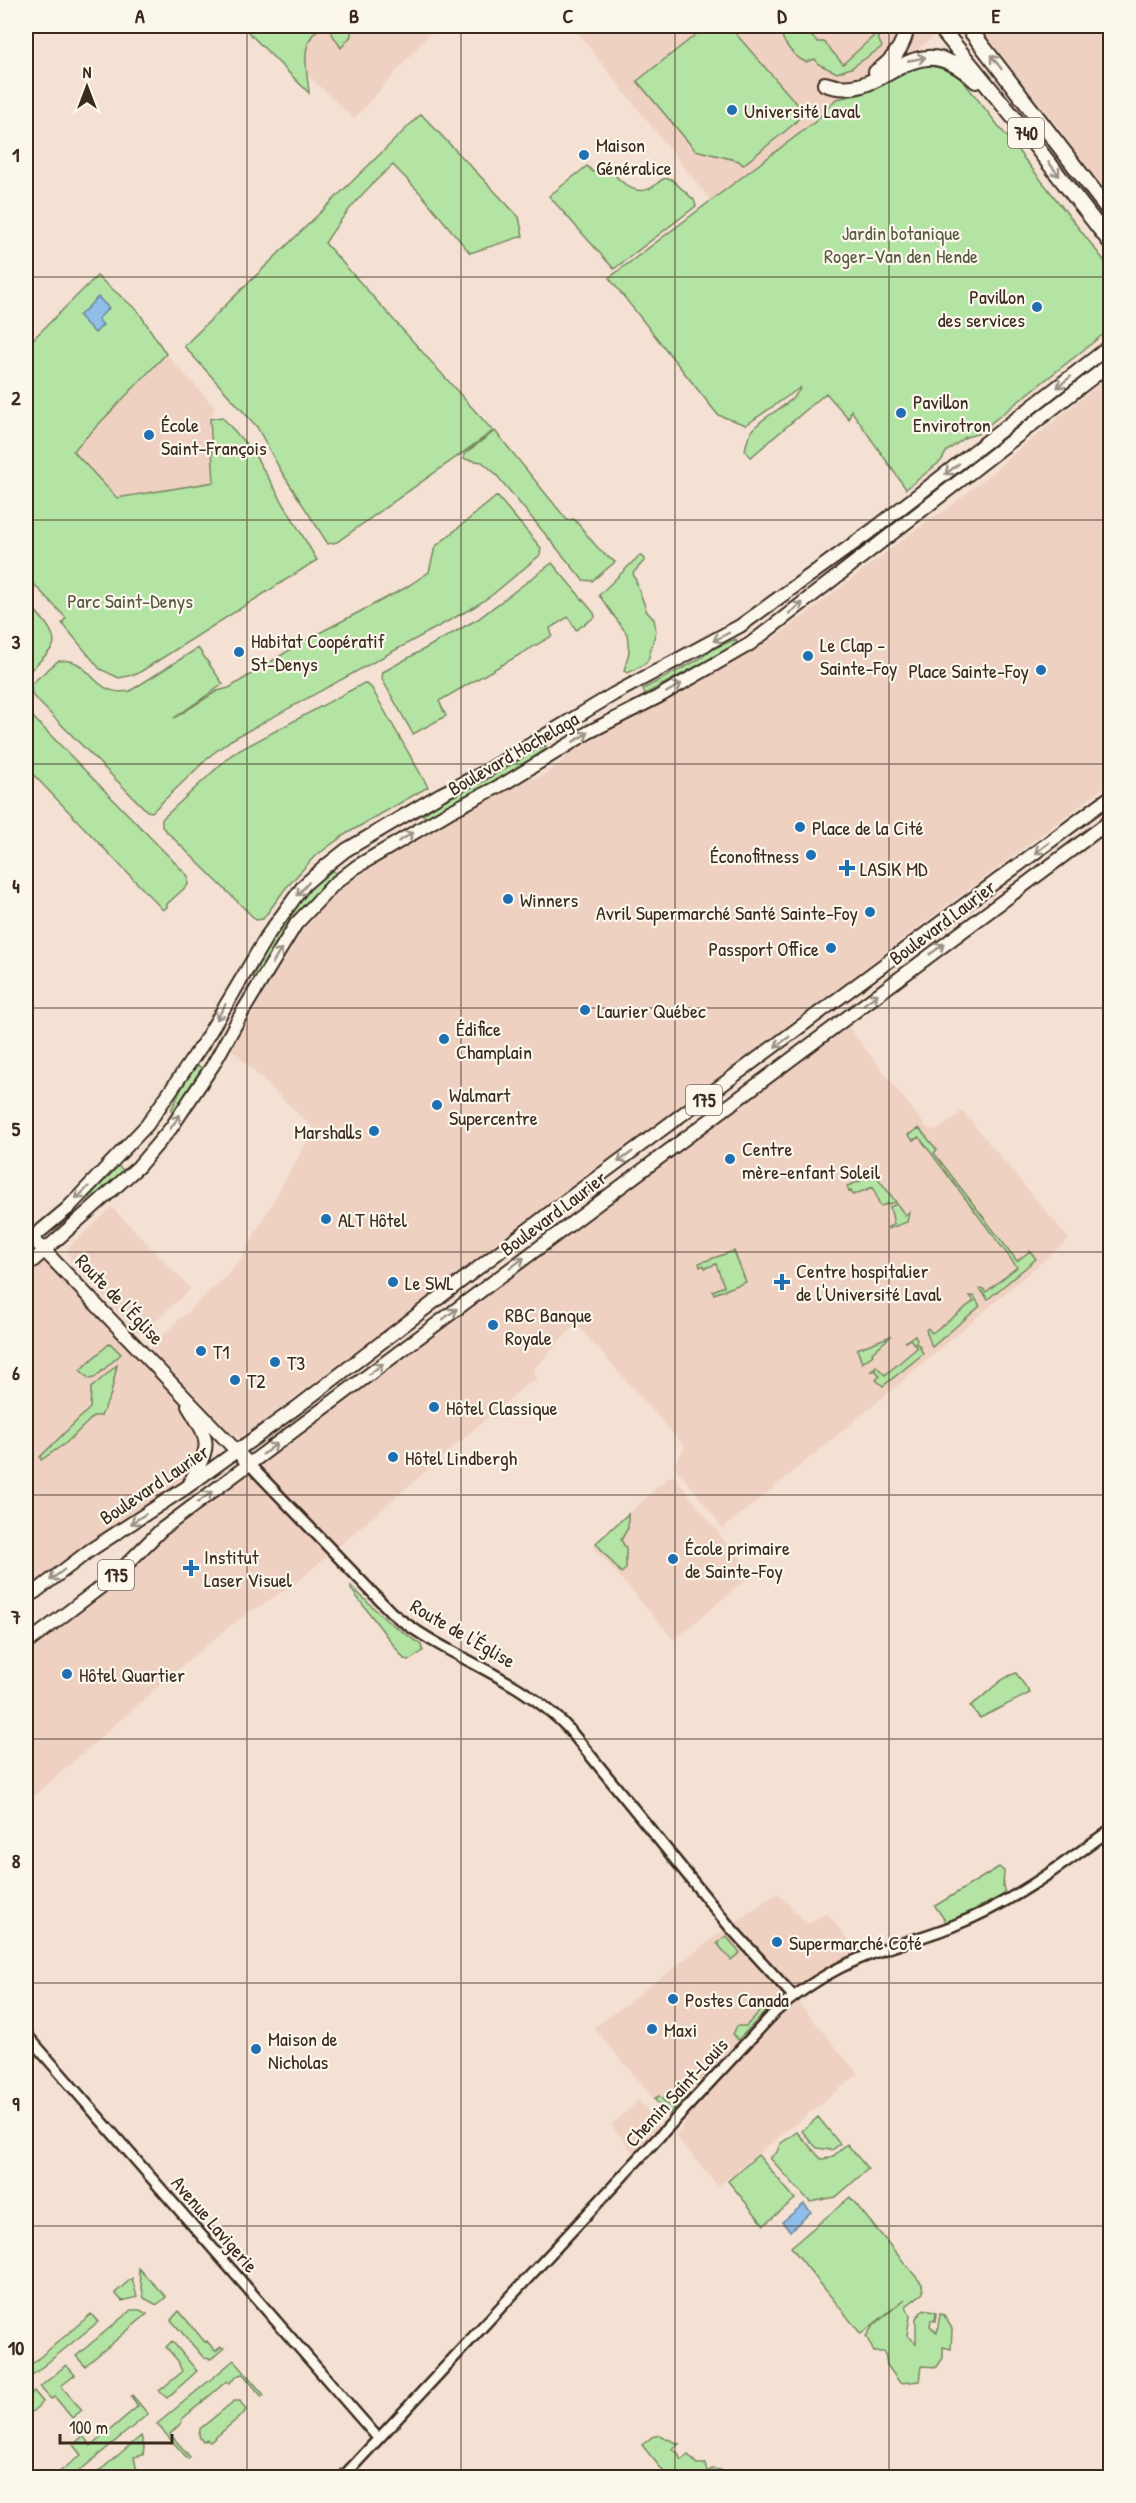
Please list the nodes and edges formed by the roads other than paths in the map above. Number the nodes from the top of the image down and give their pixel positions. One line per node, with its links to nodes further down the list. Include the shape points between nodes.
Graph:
1 (907, 26): 5 (highway, one-way to 5, via 899,48 881,68 852,82 825,84 852,88 872,82 906,62 937,58 968,74)
2 (939, 26): 5 (highway, 740)
3 (967, 26): 4 (highway, 740, one-way to 3)
4 (1024, 99): 6 (highway); 7 (highway, 740)
5 (1014, 118): 8 (highway, 740, one-way to 8)
6 (1110, 197)
7 (1110, 212)
8 (1110, 242)
9 (1110, 346): 13 (main road, Boulevard Hochelaga, one-way to 13, via 740,627 614,694)
10 (1110, 364): 14 (main road, Boulevard Hochelaga, one-way to 10, via 750,644)
11 (1110, 797): 19 (main road, Boulevard Laurier / 175, one-way to 19)
12 (1110, 821): 20 (main road, Boulevard Laurier / 175, one-way to 12)
13 (346, 850): 14 (main road); 15 (main road, Boulevard Hochelaga, one-way to 15, via 304,885 285,910 204,1042 147,1125 67,1209)
14 (356, 867): 16 (main road, Boulevard Hochelaga, one-way to 14, via 138,1167 171,1128 296,924 322,895)
15 (28, 1238): 16 (main road, Route de l'Église)
16 (44, 1250): 17 (main road, Boulevard Hochelaga); 18 (main road, Route de l'Église)
17 (26, 1267)
18 (174, 1385): 19 (main road, Route de l'Église); 21 (main road, via 206,1438 204,1458)
19 (237, 1450): 20 (main road, Route de l'Église); 21 (main road, Boulevard Laurier / 175)
20 (249, 1464): 23 (main road, Boulevard Laurier / 175, one-way to 20, via 114,1577 161,1530); 25 (street, Route de l'Église, via 411,1629 549,1708 729,1926)
21 (187, 1487): 22 (main road, Boulevard Laurier / 175, one-way to 22, via 89,1551)
22 (26, 1599)
23 (26, 1644)
24 (1110, 1830): 25 (street, Chemin Saint-Louis, via 1046,1876 987,1910 862,1958 826,1975)
25 (794, 1997): 27 (street, Chemin Saint-Louis)
26 (26, 2034): 27 (street, Avenue Lavigerie)
27 (378, 2438): 28 (street, Chemin Saint-Louis)
28 (342, 2478)

